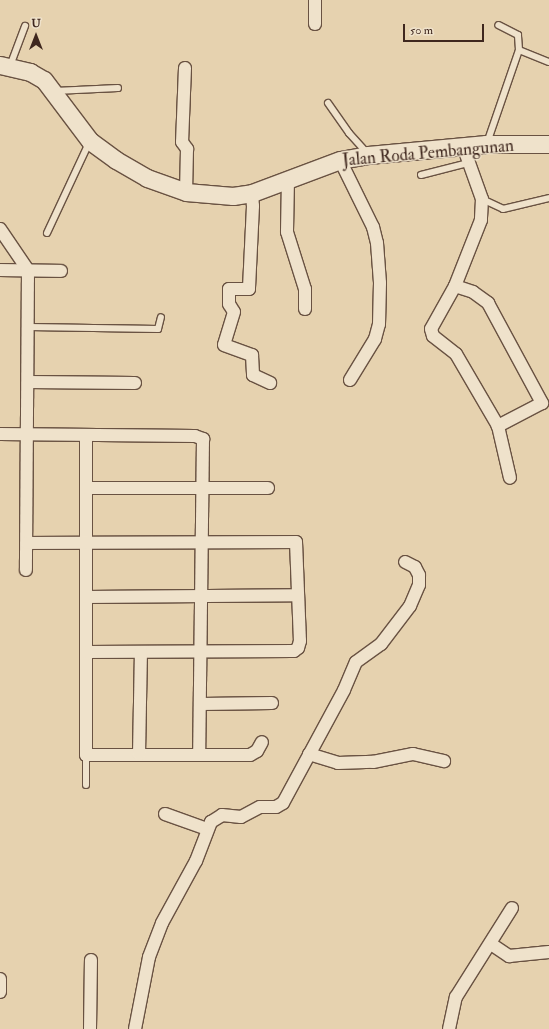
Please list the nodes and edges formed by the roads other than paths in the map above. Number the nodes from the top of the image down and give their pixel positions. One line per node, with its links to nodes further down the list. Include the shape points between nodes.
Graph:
1 (315, 0): 2 (street)
2 (315, 24)
3 (498, 25): 5 (lane, via 518,35)
4 (25, 26): 7 (lane)
5 (519, 50): 6 (lane); 13 (lane)
6 (549, 62)
7 (5, 66): 10 (street, Jalan Roda Pembangunan, via 30,72 44,80)
8 (185, 68): 20 (street, via 182,142 187,149)
9 (118, 88): 10 (lane)
10 (54, 92): 12 (street, Jalan Roda Pembangunan)
11 (328, 104): 16 (lane)
12 (90, 141): 20 (street, Jalan Roda Pembangunan, via 147,178); 25 (lane)
13 (486, 144): 14 (street, Jalan Roda Pembangunan); 15 (street, Jalan Roda Pembangunan)
14 (549, 144)
15 (466, 154): 16 (street, Jalan Roda Pembangunan); 18 (lane); 23 (street)
16 (368, 155): 17 (street, Jalan Roda Pembangunan)
17 (340, 160): 19 (street, Jalan Roda Pembangunan); 33 (street, via 373,227 380,283 379,324 375,339)
18 (421, 175)
19 (288, 179): 21 (street, Jalan Roda Pembangunan); 30 (street, via 287,232 305,289)
20 (186, 192): 21 (street, Jalan Roda Pembangunan, via 233,196)
21 (252, 193): 36 (street, via 249,288 229,289 229,304 234,312 224,345 252,355 253,375)
22 (549, 198): 23 (lane, via 502,209)
23 (482, 199): 29 (street, via 481,220)
24 (0, 229): 27 (street)
25 (47, 233)
26 (0, 270): 27 (street)
27 (28, 270): 28 (street); 32 (street)
28 (60, 271)
29 (455, 286): 37 (street, via 431,329 433,336 456,354); 37 (street, via 473,292 488,303 542,403)
30 (305, 309)
31 (161, 317): 32 (lane, via 158,329)
32 (29, 327): 34 (street)
33 (350, 380)
34 (28, 382): 35 (street); 39 (street)
35 (135, 383)
36 (270, 383)
37 (498, 426): 41 (street)
38 (0, 434): 39 (street)
39 (28, 434): 40 (street); 45 (street)
40 (86, 435): 42 (street); 44 (street, via 200,436 204,443)
41 (510, 478)
42 (87, 488): 44 (street); 47 (street)
43 (268, 488): 44 (street)
44 (203, 489): 46 (street)
45 (27, 543): 47 (street); 49 (street)
46 (200, 544): 47 (street); 50 (street); 51 (street, via 293,541 296,544)
47 (86, 545): 52 (street)
48 (405, 562): 60 (street, via 416,567 419,575 419,585 410,606 381,644 356,662)
49 (26, 570)
50 (200, 595): 51 (street); 52 (street); 53 (street)
51 (298, 595): 53 (street, via 300,641 294,651)
52 (86, 598): 54 (street)
53 (199, 650): 55 (street); 57 (street)
54 (86, 652): 55 (street); 61 (street)
55 (140, 652): 59 (street)
56 (272, 703): 57 (street)
57 (200, 704): 62 (street)
58 (262, 742): 62 (street, via 257,751 250,755)
59 (139, 754): 61 (street); 62 (street)
60 (309, 754): 63 (street, via 338,763 373,762 413,754); 66 (street, via 279,806 260,807 241,818 222,816 211,822)
61 (86, 755): 64 (lane)
62 (199, 755)
63 (444, 761)
64 (86, 785)
65 (165, 814): 66 (street)
66 (207, 829): 74 (street, via 196,861 162,923 149,957)
67 (512, 908): 68 (street)
68 (491, 944): 69 (street, via 509,956); 75 (street, via 456,996)
69 (549, 952)
70 (91, 960): 73 (street)
71 (0, 979): 72 (street)
72 (0, 992)
73 (90, 1029)
74 (135, 1029)
75 (450, 1029)

